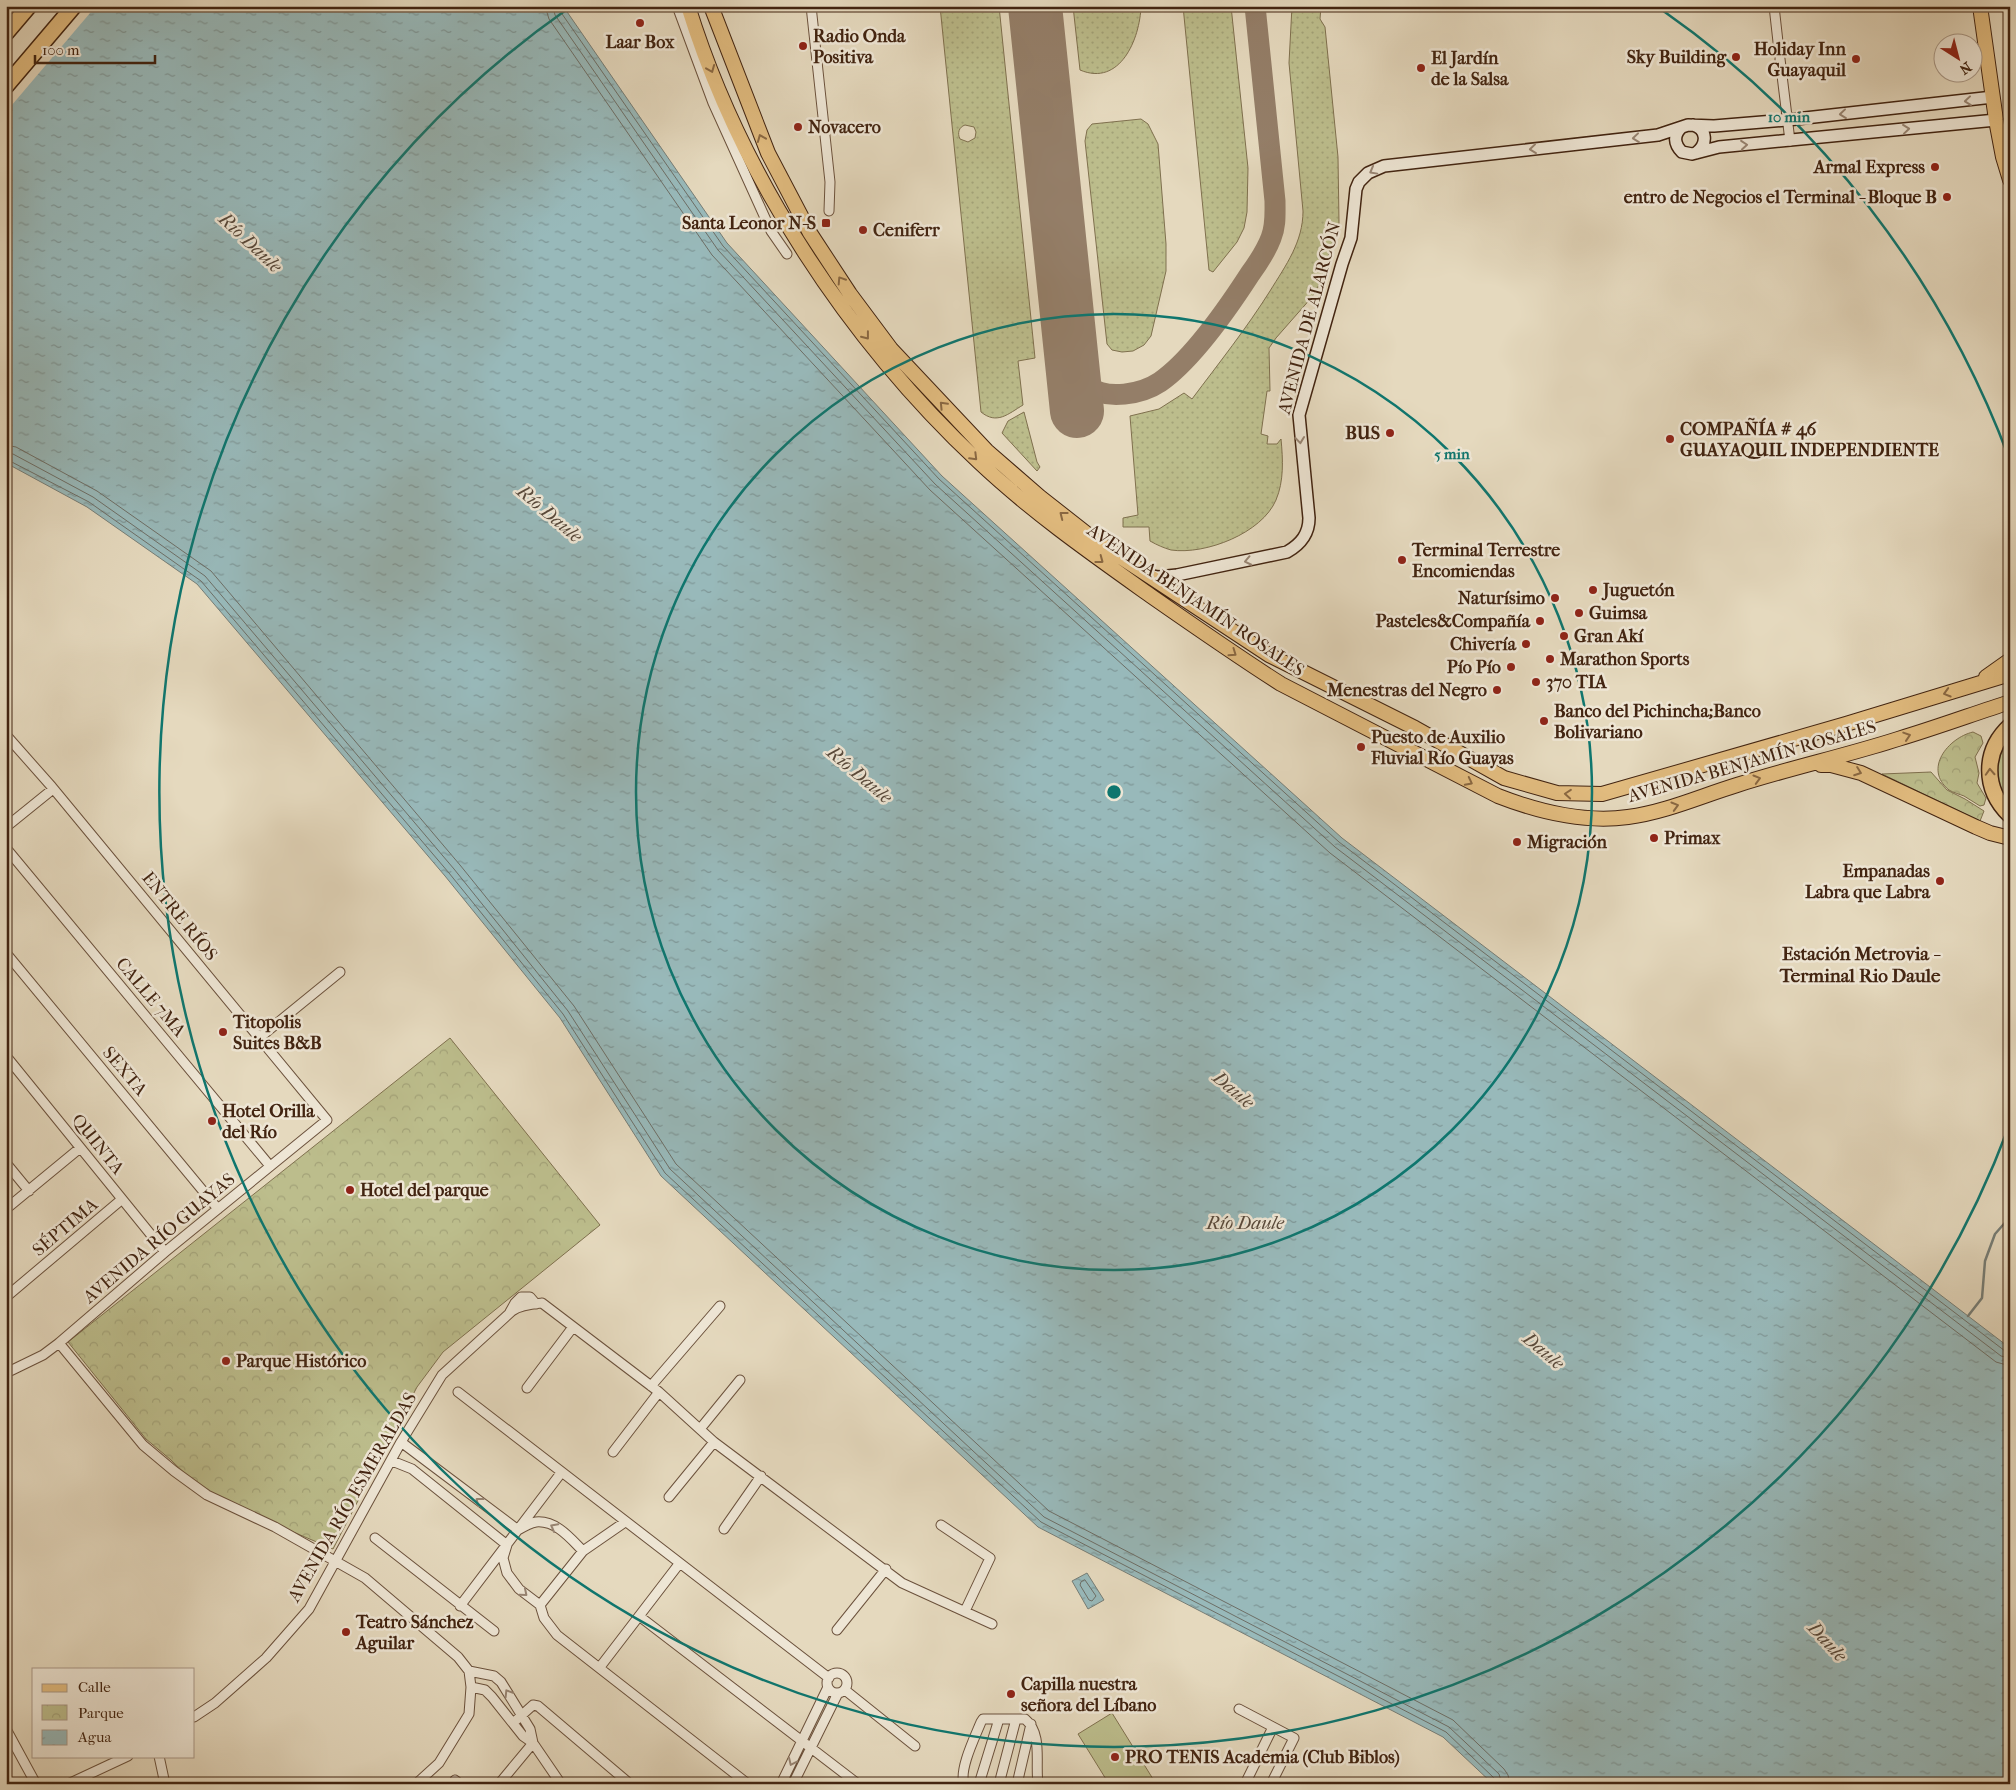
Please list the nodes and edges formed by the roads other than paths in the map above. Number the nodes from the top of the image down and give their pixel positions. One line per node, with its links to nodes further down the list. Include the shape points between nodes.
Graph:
1 (29, 6): 10 (highway)
2 (74, 6): 13 (highway)
3 (677, 6): 25 (street, via 698,67 744,173 771,231)
4 (688, 6): 33 (main road, AVENIDA BENJAMÍN ROSALES, one-way to 33, via 704,54 759,176 834,296 882,357 979,463 1028,505 1108,566 1248,664 1481,788 1518,804 1561,815 1604,818 1657,811)
5 (711, 6): 26 (main road, AVENIDA BENJAMÍN ROSALES, one-way to 5, via 1096,541 987,451 891,349 810,233 768,153)
6 (811, 6): 24 (street, via 830,182)
7 (1774, 6): 11 (street)
8 (1980, 6): 14 (main road)
9 (1988, 6): 16 (main road)
10 (6, 33)
11 (1778, 42)
12 (1780, 59): 17 (street)
13 (6, 86)
14 (1993, 97): 15 (main road, AVENIDA DE ALARCÓN, one-way to 15); 16 (main road)
15 (1944, 104): 17 (main road, AVENIDA DE ALARCÓN, one-way to 17); 18 (main road)
16 (2000, 118): 18 (main road); 22 (main road); 23 (main road, via 2003,156)
17 (1788, 120): 19 (main road, AVENIDA DE ALARCÓN); 20 (street)
18 (1946, 124): 20 (main road, one-way to 18)
19 (1688, 126): 21 (main road, via 1701,129 1705,137 1703,146); 21 (main road, via 1676,134 1676,144 1682,152); 26 (main road, AVENIDA DE ALARCÓN, one-way to 26, via 1658,135 1384,166 1368,173 1358,182 1356,189 1352,238 1299,415 1309,518 1307,531 1293,549 1280,554 1177,575 1158,577)
20 (1790, 142): 21 (main road, one-way to 20, via 1719,147)
21 (1696, 153)
22 (2010, 161)
23 (2010, 180)
24 (829, 211)
25 (787, 254)
26 (1144, 574): 29 (main road, AVENIDA BENJAMÍN ROSALES, one-way to 26, via 1613,791 1586,795 1557,792 1504,778 1415,728 1269,655)
27 (2010, 660): 29 (main road)
28 (2010, 674): 29 (main road, AVENIDA BENJAMÍN ROSALES)
29 (1978, 683)
30 (2010, 702): 33 (main road, AVENIDA BENJAMÍN ROSALES, one-way to 30)
31 (2010, 726): 35 (highway, one-way to 31, via 1996,796 1989,766 1997,741)
32 (6, 734): 34 (street, ENTRE RÍOS)
33 (1810, 764): 37 (main road, one-way to 37, via 1861,772 1983,830)
34 (53, 788): 36 (street); 41 (street, ENTRE RÍOS)
35 (2010, 815)
36 (6, 827)
37 (2010, 838)
38 (6, 848): 46 (street, CALLE 7MA)
39 (6, 953): 50 (street, SEXTA)
40 (340, 972): 41 (street)
41 (259, 1038): 43 (street, ENTRE RÍOS)
42 (6, 1056): 44 (street, QUINTA)
43 (327, 1120): 46 (street, AVENIDA RÍO GUAYAS)
44 (80, 1148): 47 (street); 48 (street, QUINTA)
45 (6, 1163): 47 (street)
46 (270, 1166): 50 (street, AVENIDA RÍO GUAYAS)
47 (29, 1191): 49 (street)
48 (122, 1200): 51 (street, QUINTA); 52 (street, SÉPTIMA)
49 (6, 1209)
50 (218, 1209): 51 (street, AVENIDA RÍO GUAYAS)
51 (165, 1252): 55 (street, AVENIDA RÍO GUAYAS)
52 (6, 1297)
53 (720, 1306): 58 (street)
54 (573, 1327): 58 (street); 59 (street); 63 (street, AVENIDA RÍO ESMERALDAS, via 539,1303 519,1307 510,1313 442,1375)
55 (59, 1343): 56 (street, AVENIDA RÍO GUAYAS, via 43,1355); 79 (street, via 143,1446 174,1471 207,1496 274,1527)
56 (6, 1373)
57 (740, 1380): 62 (street)
58 (651, 1386): 61 (street)
59 (527, 1388)
60 (458, 1392): 67 (street)
61 (659, 1392): 62 (street); 65 (street)
62 (700, 1429): 64 (street)
63 (401, 1442): 66 (street, AVENIDA RÍO ESMERALDAS); 70 (street, one-way to 63)
64 (714, 1442): 68 (street); 69 (street)
65 (613, 1452)
66 (392, 1461): 75 (street, via 412,1469); 79 (street, AVENIDA RÍO ESMERALDAS)
67 (562, 1473): 71 (street); 74 (street)
68 (761, 1476): 73 (street); 83 (street)
69 (669, 1497)
70 (505, 1521): 74 (street); 75 (street)
71 (625, 1522): 78 (street); 80 (street)
72 (941, 1525): 86 (street, via 990,1558)
73 (724, 1529)
74 (518, 1530): 77 (street); 78 (street, one-way to 74, via 548,1522 534,1522)
75 (494, 1535): 77 (street)
76 (375, 1538): 84 (street)
77 (507, 1545): 81 (street, via 503,1558); 82 (street)
78 (583, 1551): 85 (street)
79 (336, 1562): 92 (street, via 365,1578 458,1657); 98 (street, AVENIDA RÍO ESMERALDAS, via 309,1609 266,1658)
80 (679, 1564): 87 (street); 93 (street)
81 (505, 1567): 82 (street); 85 (street, one-way to 85, via 519,1589)
82 (489, 1569): 84 (street)
83 (886, 1570): 86 (street, via 902,1582); 89 (street)
84 (460, 1606): 90 (street)
85 (540, 1606): 91 (street, via 544,1618 557,1635)
86 (965, 1611): 88 (street)
87 (639, 1616): 91 (street); 105 (street)
88 (992, 1624)
89 (837, 1630)
90 (494, 1631)
91 (600, 1667): 118 (street)
92 (469, 1671): 94 (street); 97 (street, one-way to 92, via 494,1676)
93 (828, 1682): 95 (street, via 830,1690); 95 (street, via 838,1673 844,1675 847,1680); 105 (street)
94 (471, 1686): 101 (street, via 484,1690); 114 (street, via 469,1714 439,1763)
95 (841, 1692): 107 (street); 108 (street)
96 (1239, 1708): 103 (street)
97 (522, 1715): 101 (street); 106 (street); 117 (street, via 533,1705 538,1706)
98 (195, 1717)
99 (1000, 1719): 100 (street); 122 (street, via 983,1719 981,1722 962,1778); 123 (street)
100 (1016, 1719): 102 (street, via 1025,1719); 124 (street)
101 (513, 1723): 106 (street)
102 (1031, 1724): 125 (street); 126 (street, via 1036,1737)
103 (1273, 1727): 127 (street); 128 (street, via 1294,1738)
104 (6, 1729): 111 (street)
105 (802, 1741): 107 (street); 119 (street, one-way to 119)
106 (533, 1743): 115 (street); 116 (street)
107 (811, 1746): 120 (street); 121 (street)
108 (915, 1746)
109 (124, 1758): 112 (street)
110 (159, 1758): 113 (street)
111 (36, 1784)
112 (68, 1784)
113 (165, 1784)
114 (416, 1784)
115 (499, 1784)
116 (561, 1784)
117 (630, 1784)
118 (748, 1784)
119 (782, 1784)
120 (793, 1784)
121 (858, 1784)
122 (964, 1784)
123 (979, 1784)
124 (999, 1784)
125 (1017, 1784)
126 (1038, 1784)
127 (1245, 1784)
128 (1271, 1784)

